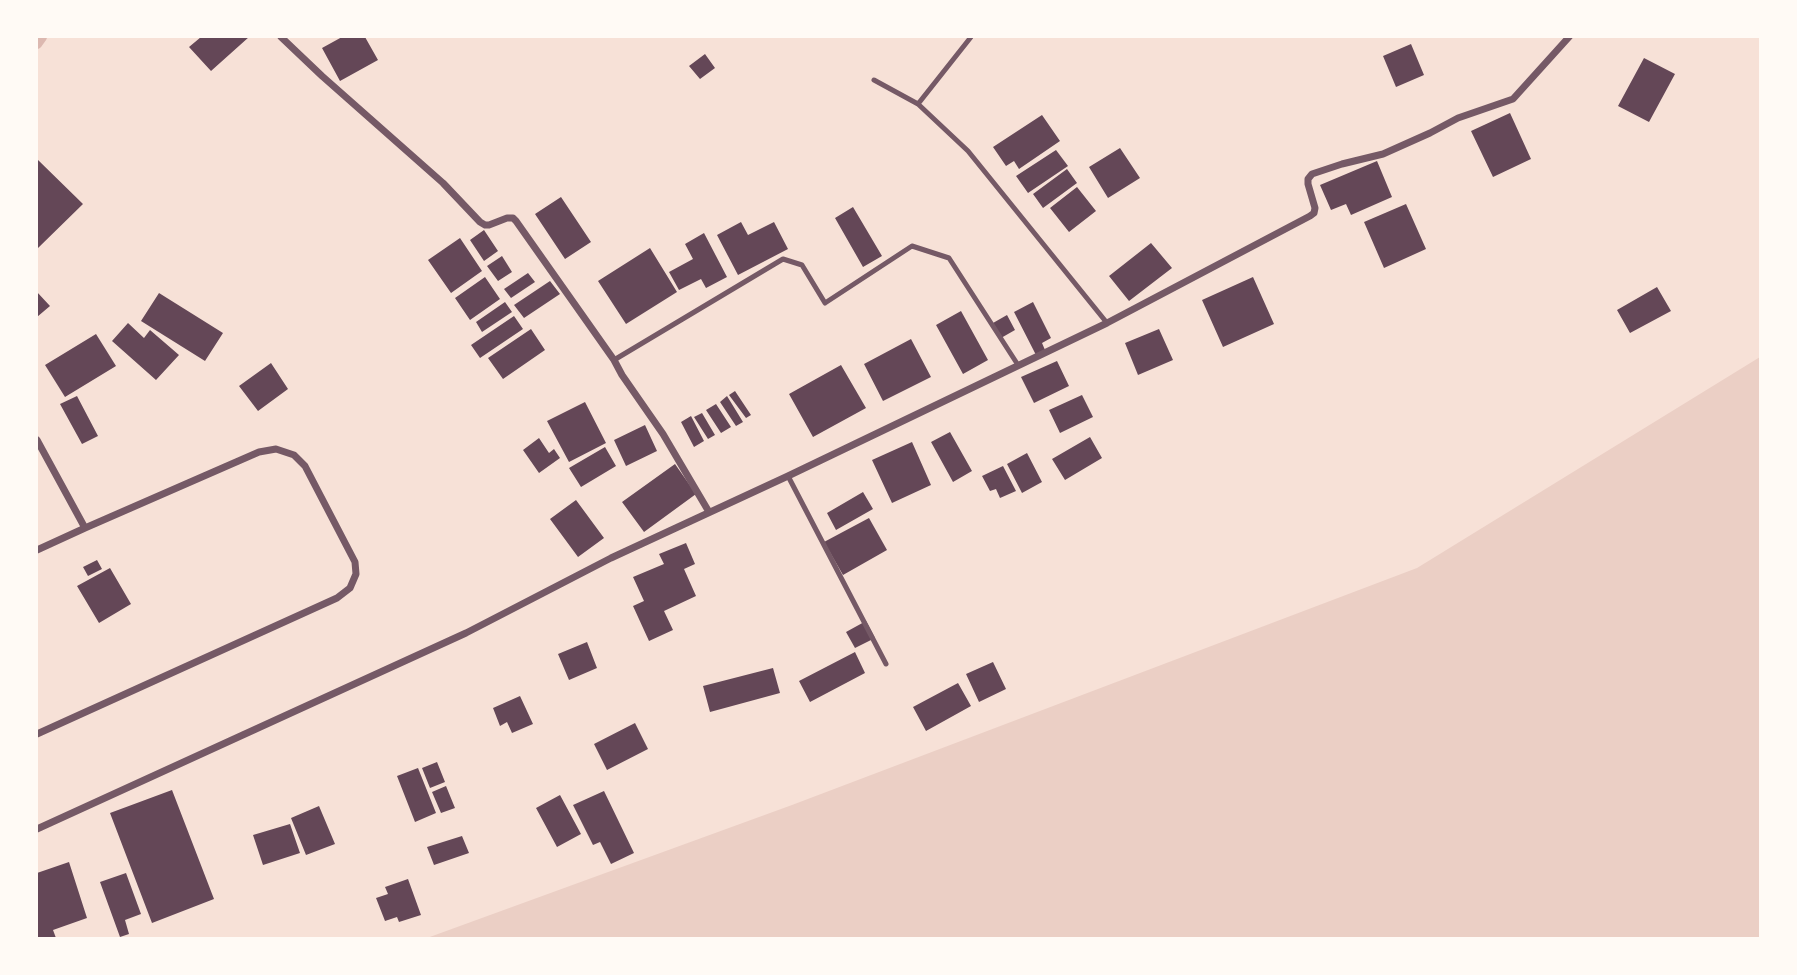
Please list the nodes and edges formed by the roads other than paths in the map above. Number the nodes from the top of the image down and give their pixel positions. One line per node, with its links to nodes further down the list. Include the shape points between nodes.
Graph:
1 (281, 37): 7 (street, via 480,222 489,225 513,218)
2 (971, 37): 5 (lane)
3 (1569, 37): 6 (street, via 1513,99 1458,118 1383,154 1312,174 1308,184 1315,208 1310,216)
4 (874, 80): 5 (lane)
5 (918, 104): 6 (lane, via 968,151)
6 (1107, 323): 8 (street)
7 (614, 360): 8 (lane, via 783,259 802,265 825,303 912,246 949,258); 11 (street)
8 (1018, 365): 10 (street)
9 (37, 440): 12 (street)
10 (788, 476): 11 (street); 14 (lane)
11 (709, 512): 16 (street, via 467,633)
12 (85, 528): 13 (street); 15 (street, via 259,452 276,449 294,455 305,467 355,562 356,575 350,588 337,598)
13 (37, 550)
14 (886, 664)
15 (37, 734)
16 (37, 829)

